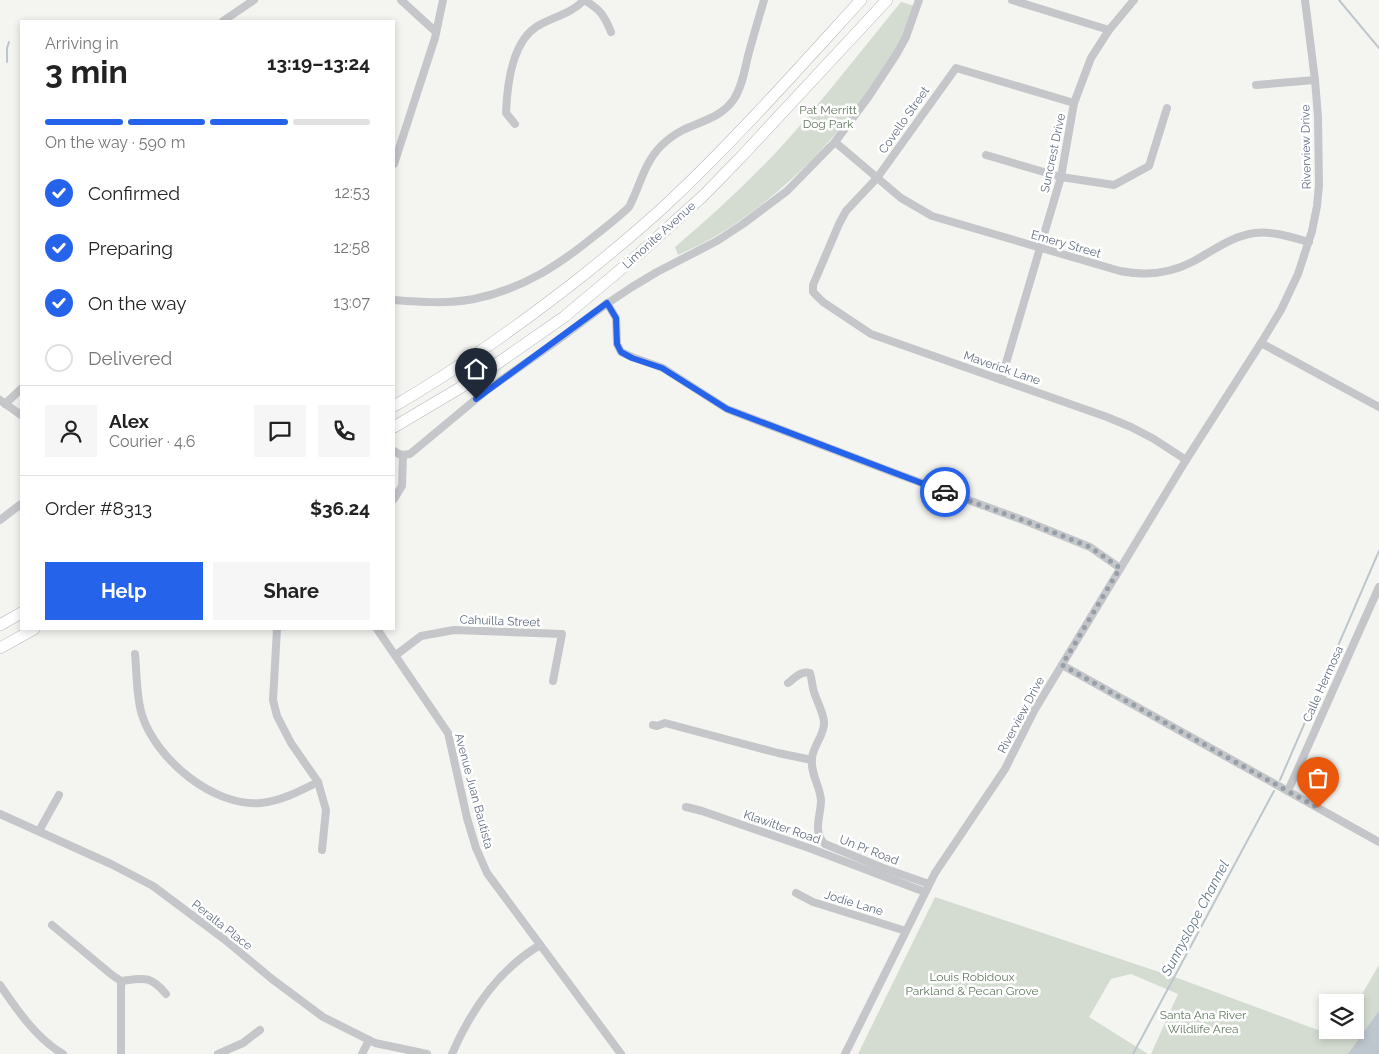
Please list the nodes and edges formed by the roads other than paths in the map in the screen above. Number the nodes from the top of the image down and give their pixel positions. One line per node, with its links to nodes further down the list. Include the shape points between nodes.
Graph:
1 (254, 0): 12 (street)
2 (401, 0): 14 (street)
3 (443, 0): 14 (street)
4 (584, 0): 15 (street, via 605,17); 20 (street, via 569,12 537,27 519,47 506,94 506,113)
5 (764, 0): 29 (street, via 733,100 710,120 683,130 661,146 646,166 629,207 574,253 529,280 500,292 447,302)
6 (861, 0): 35 (main road, Limonite Avenue, via 710,162 626,241 538,311 449,373)
7 (887, 0): 38 (main road, Limonite Avenue, via 742,157 639,254 564,317 475,379)
8 (919, 0): 21 (street, via 896,55)
9 (1012, 0): 13 (street)
10 (1134, 0): 13 (street, Suncrest Drive)
11 (1305, 0): 16 (street, Riverview Drive)
12 (225, 20)
13 (1109, 30): 18 (street, Suncrest Drive, via 1091,58)
14 (436, 32): 23 (street)
15 (611, 32)
16 (1315, 80): 17 (street); 26 (street, Riverview Drive, via 1319,185)
17 (1256, 85)
18 (1074, 103): 24 (street, Suncrest Drive); 25 (street, Covello Street, via 956,68)
19 (1167, 108): 24 (street, via 1149,166 1114,185)
20 (515, 124)
21 (835, 142): 25 (street, Emery Street); 30 (street, via 787,191 743,224)
22 (986, 155): 24 (street)
23 (395, 161)
24 (1061, 177): 27 (street, Suncrest Drive)
25 (878, 178): 27 (street, Emery Street, via 901,198 932,216); 28 (street, Covello Street, via 846,211 813,285)
26 (1309, 242): 27 (street, Emery Street, via 1281,234 1244,236 1178,268 1147,274 1120,271); 31 (street, Riverview Drive, via 1290,291)
27 (1040, 248): 32 (street, Suncrest Drive)
28 (813, 292): 32 (street, Maverick Lane, via 872,334)
29 (395, 300)
30 (607, 303): 40 (street, via 487,390 410,454); 45 (street, via 616,318 617,344 621,352 662,368 727,409 1090,547)
31 (1261, 343): 36 (street); 41 (street, Riverview Drive)
32 (1001, 380): 41 (street, Maverick Lane, via 1107,417)
33 (20, 390): 34 (street)
34 (3, 402): 37 (street)
35 (395, 405)
36 (1379, 407)
37 (20, 415)
38 (395, 427)
39 (395, 452): 40 (street)
40 (403, 455): 42 (street, via 402,486)
41 (1186, 460): 45 (street, Riverview Drive)
42 (395, 497)
43 (20, 505): 44 (street)
44 (0, 520)
45 (1120, 568): 55 (street, Riverview Drive)
46 (1379, 587): 61 (street, Calle Hermosa)
47 (20, 615): 48 (main road)
48 (0, 625)
49 (32, 630): 52 (main road)
50 (277, 630): 60 (street, via 272,700 291,743)
51 (377, 630): 54 (street, Avenue Juan Bautista)
52 (0, 648)
53 (135, 654): 60 (street, via 141,713 147,730 168,759 198,783 217,796 237,802 260,803 281,799)
54 (396, 655): 56 (street, Cahuilla Street, via 421,636 454,630 562,634); 74 (street, Avenue Juan Bautista, via 448,733 467,818 487,873)
55 (1062, 665): 61 (street); 70 (street, Riverview Drive, via 1005,769)
56 (553, 681)
57 (788, 683): 59 (street, Un Pr Road, via 802,673 810,673 824,723)
58 (653, 724): 59 (street, via 665,723)
59 (812, 760): 67 (street, Un Pr Road, via 821,799 818,832)
60 (318, 782): 68 (street, via 326,810)
61 (1284, 789): 66 (street)
62 (59, 795): 65 (street)
63 (686, 807): 69 (street, Klawitter Road)
64 (0, 814): 65 (street, Peralta Place)
65 (39, 831): 79 (street, Peralta Place, via 153,886 323,1017)
66 (1379, 842)
67 (823, 843): 69 (street); 70 (street, Un Pr Road)
68 (322, 850)
69 (819, 852): 70 (street, Klawitter Road)
70 (927, 888): 73 (street, Riverview Drive)
71 (796, 893): 73 (street, Jodie Lane, via 812,902)
72 (52, 924): 75 (street)
73 (906, 931): 87 (street, Riverview Drive)
74 (540, 945): 85 (street, via 520,957 492,985 472,1013); 86 (street, Avenue Juan Bautista)
75 (121, 981): 77 (street, via 148,979); 81 (street)
76 (0, 985): 80 (street, via 42,1038)
77 (166, 994)
78 (260, 1030): 82 (street, via 243,1043)
79 (368, 1040): 83 (street); 84 (street, Peralta Place)
80 (63, 1054)
81 (121, 1054)
82 (218, 1054)
83 (362, 1054)
84 (427, 1054)
85 (452, 1054)
86 (621, 1054)
87 (845, 1054)

